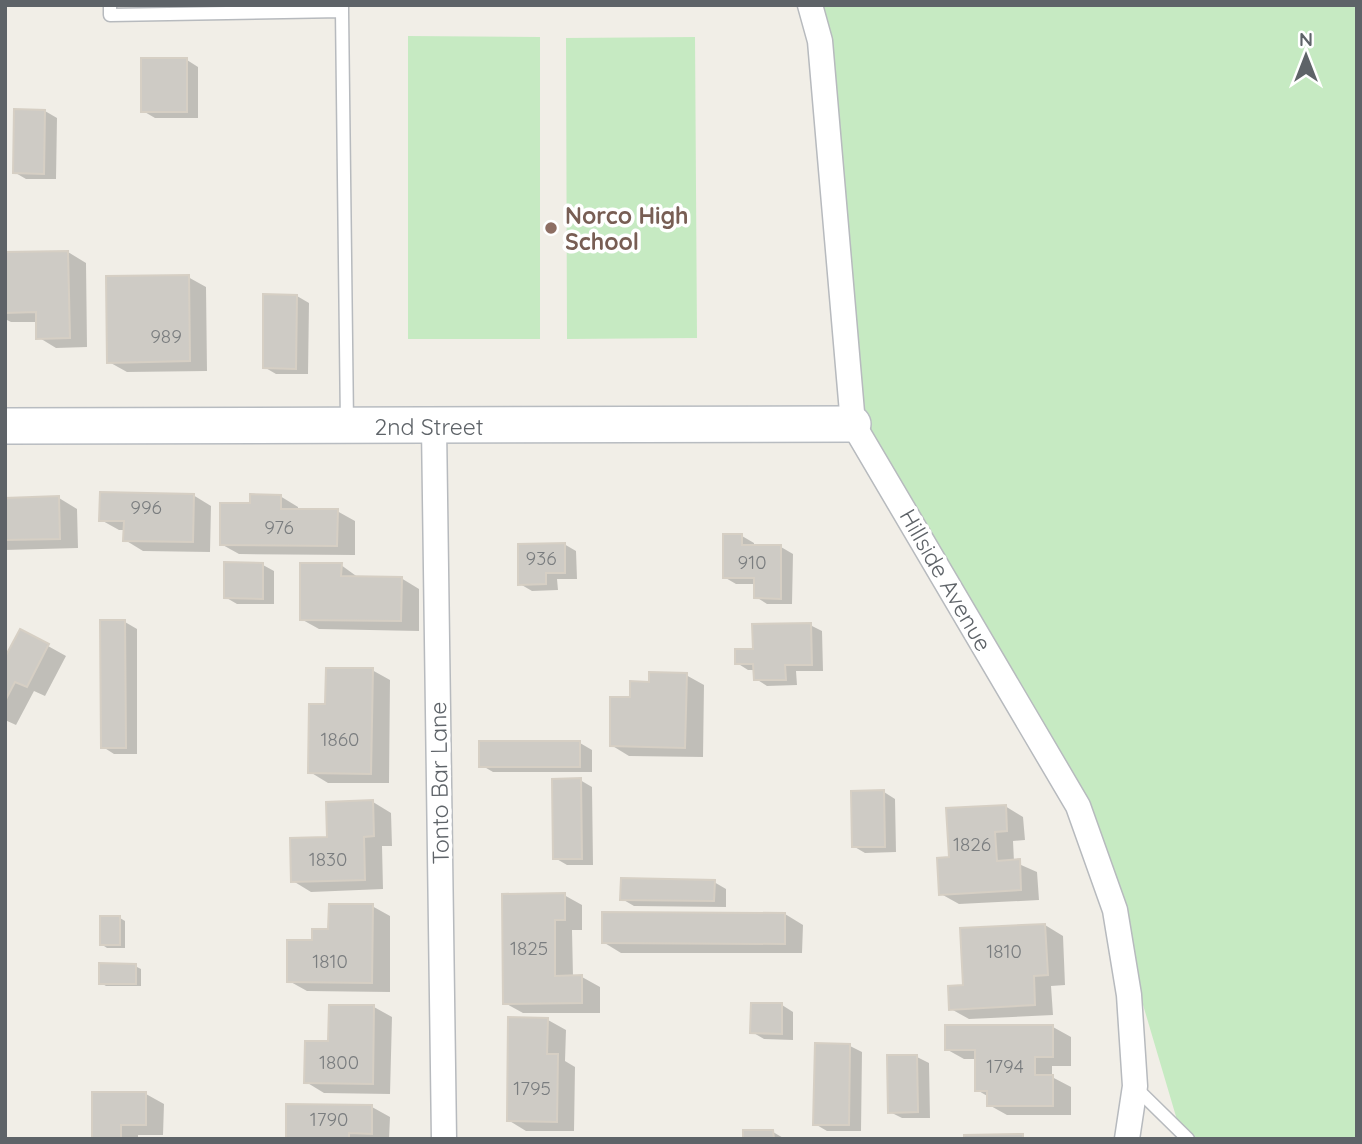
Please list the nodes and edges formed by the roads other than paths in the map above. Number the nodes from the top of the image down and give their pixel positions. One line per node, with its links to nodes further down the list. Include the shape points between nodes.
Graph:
1 (110, 5): 3 (lane, via 110,15)
2 (810, 5): 4 (street, Hillside Avenue, via 820,41)
3 (342, 8): 5 (lane)
4 (853, 424): 7 (street, 2nd Street); 8 (street, Hillside Avenue, via 1078,806 1115,910 1129,995)
5 (347, 425): 6 (street, 2nd Street); 7 (street, 2nd Street)
6 (5, 426)
7 (434, 426): 9 (street, Tonto Bar Lane)
8 (1135, 1086): 10 (street, Hillside Avenue); 11 (lane)
9 (444, 1139)
10 (1127, 1139)
11 (1188, 1139)

